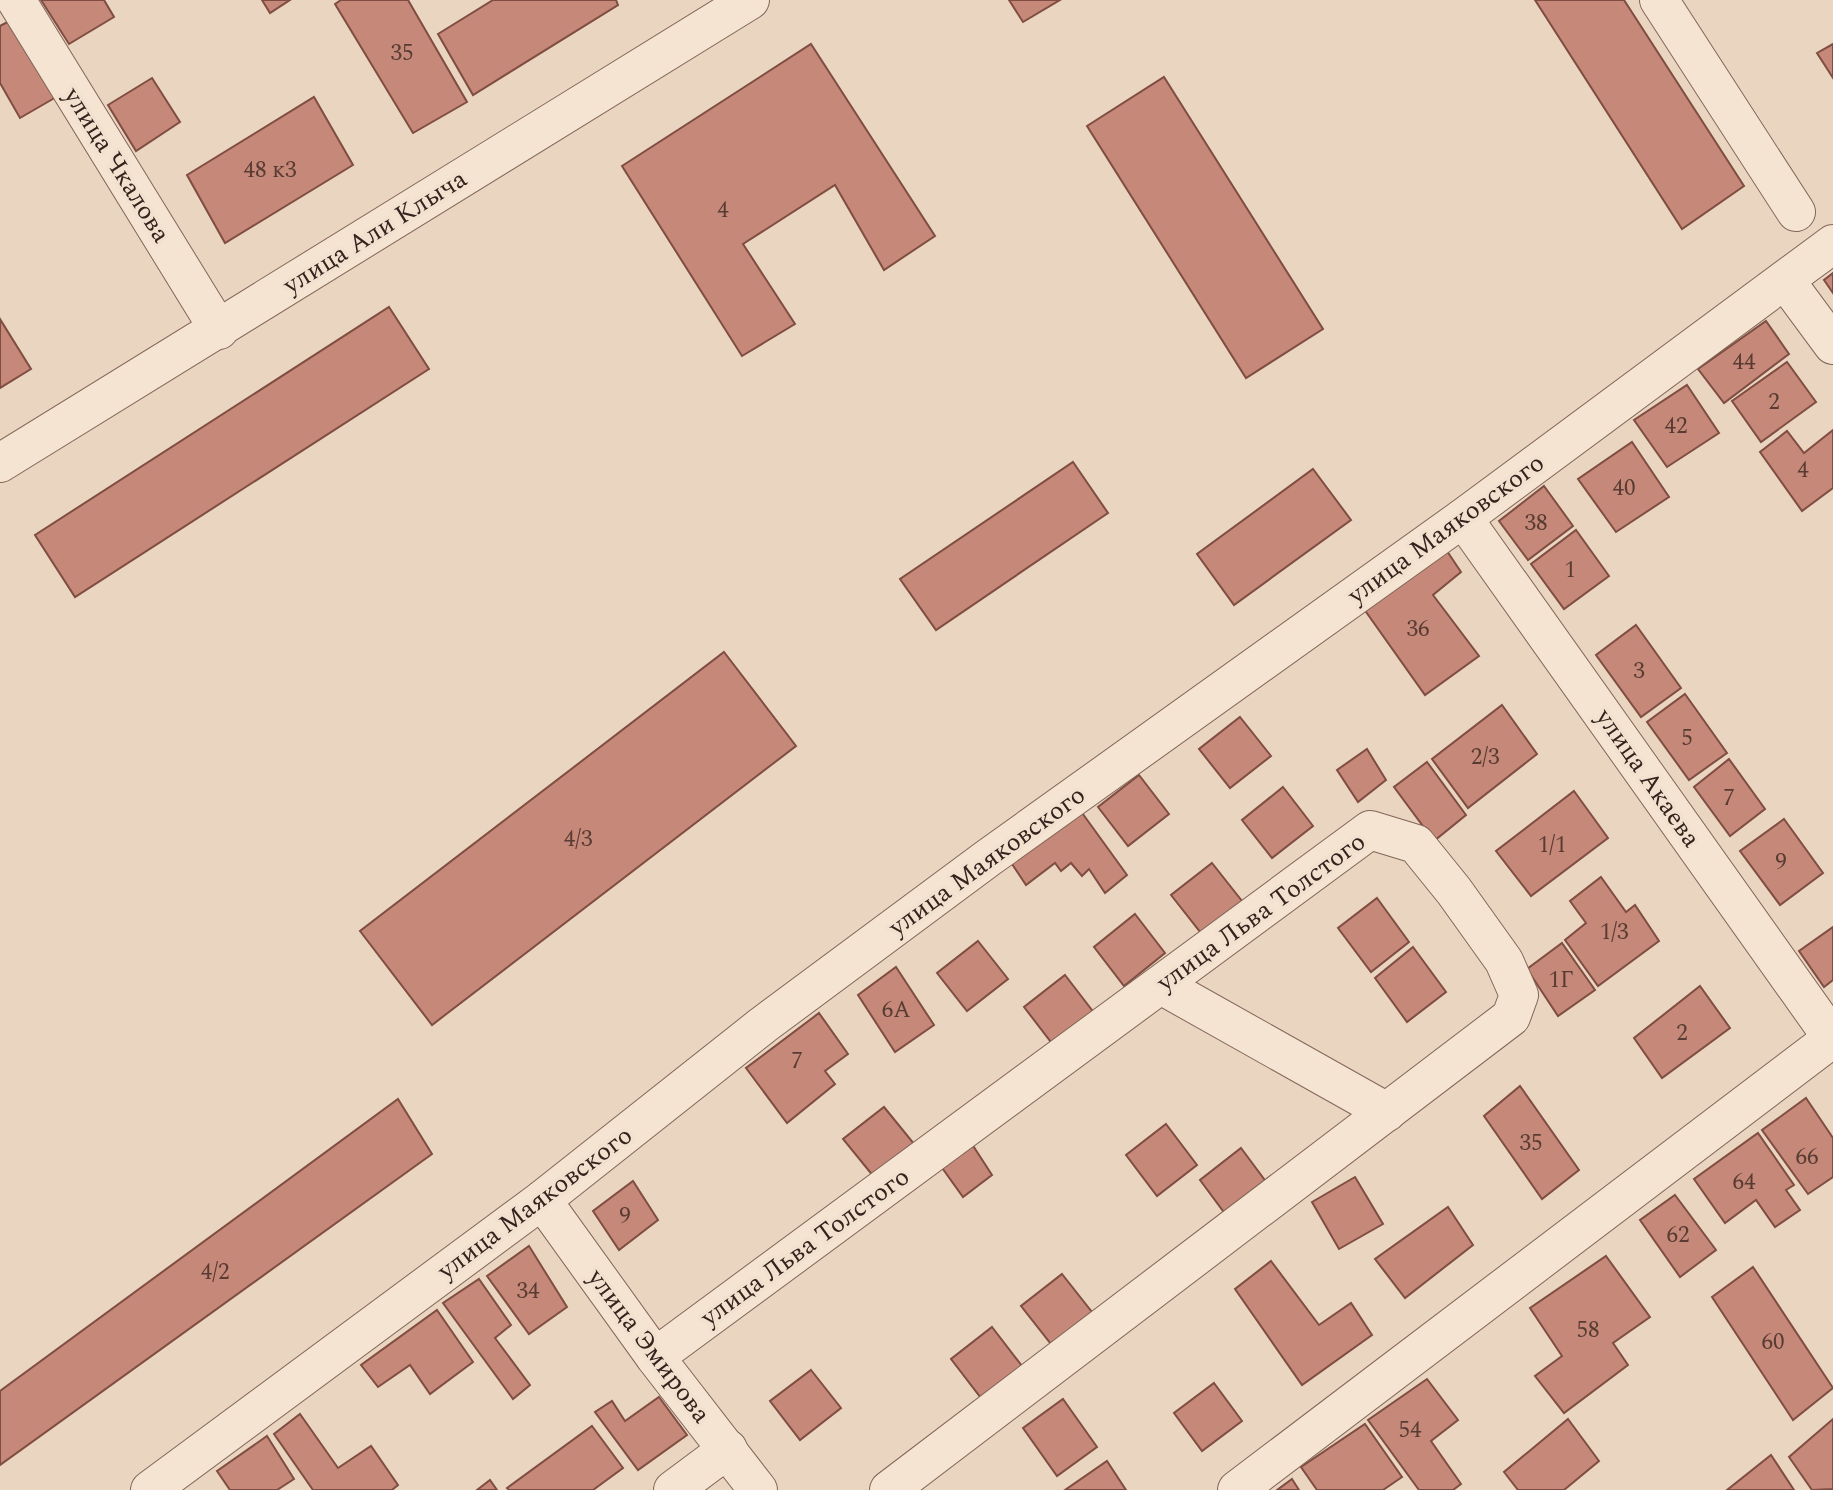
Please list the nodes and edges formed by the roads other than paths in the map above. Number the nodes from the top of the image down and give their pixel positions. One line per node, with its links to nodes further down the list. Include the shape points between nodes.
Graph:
1 (16, 0): 7 (street, улица Чкалова)
2 (750, 0): 7 (street, улица Али Клыча)
3 (1659, 0): 4 (street)
4 (1796, 212)
5 (1833, 244): 6 (street, улица Маяковского)
6 (1785, 280): 8 (street); 10 (street, улица Маяковского)
7 (219, 330): 9 (street, улица Али Клыча)
8 (1833, 345)
9 (0, 463)
10 (1463, 519): 12 (street, улица Акаева); 14 (street, улица Маяковского, via 762,1025)
11 (1161, 985): 13 (street); 13 (street, улица Льва Толстого, via 1370,830 1416,844 1504,961 1519,995 1511,1017); 15 (street, улица Льва Толстого)
12 (1833, 1038): 21 (street)
13 (1387, 1112): 20 (street, улица Льва Толстого)
14 (542, 1200): 15 (street, улица Эмирова); 17 (street, улица Маяковского)
15 (655, 1357): 16 (street, улица Эмирова)
16 (728, 1449): 18 (street); 19 (street, улица Эмирова)
17 (150, 1490)
18 (673, 1490)
19 (758, 1490)
20 (889, 1490)
21 (1237, 1490)

